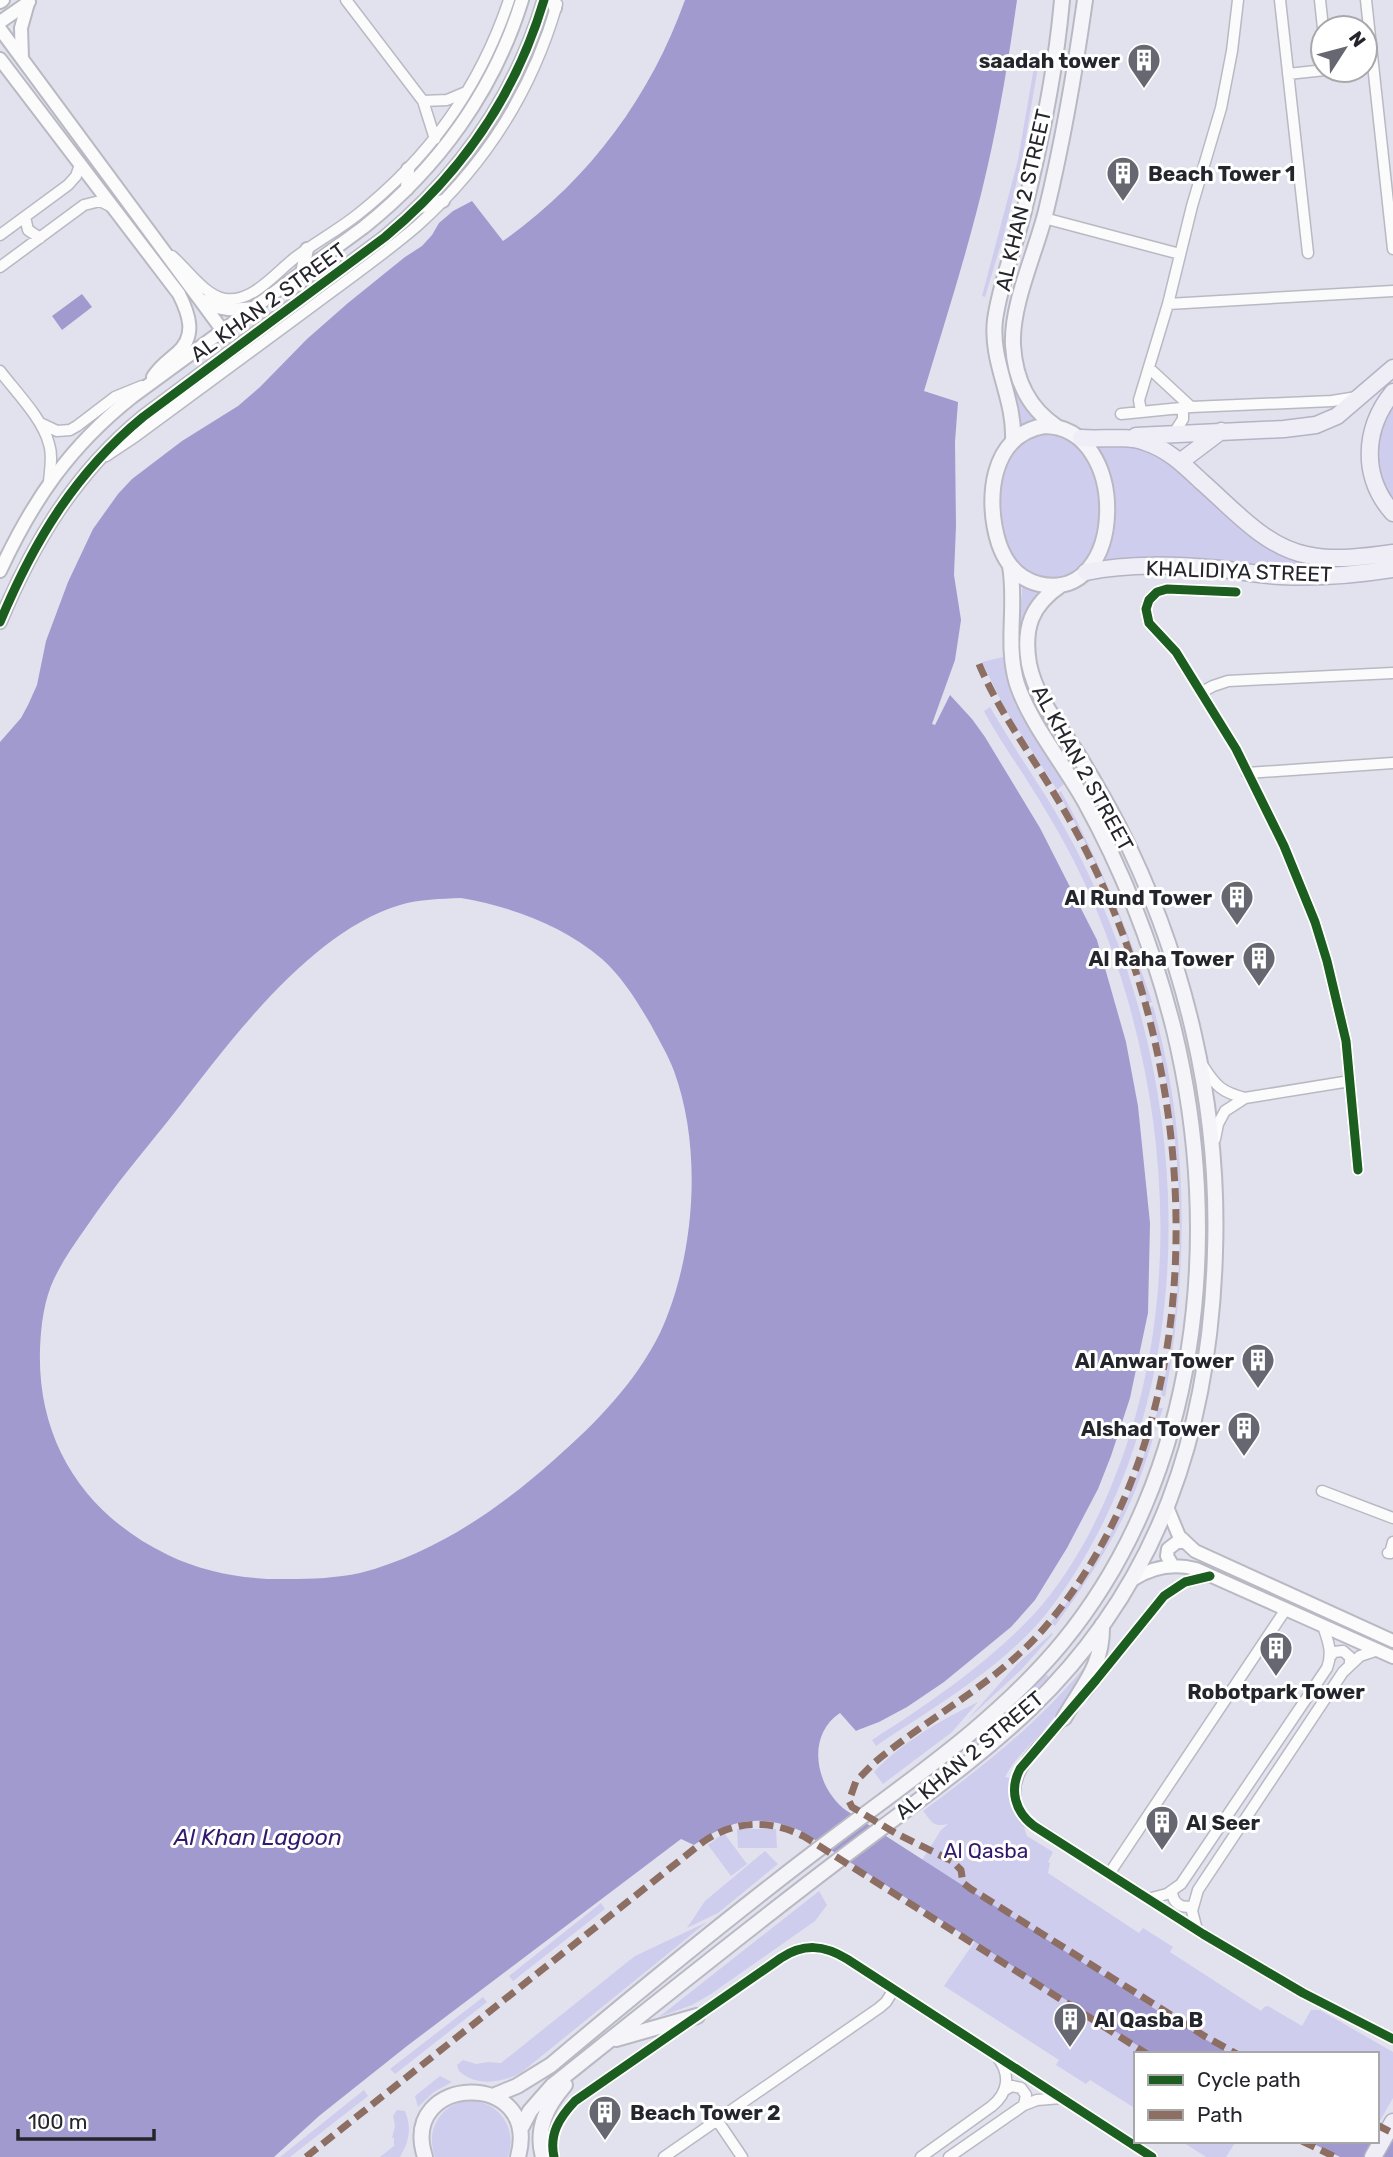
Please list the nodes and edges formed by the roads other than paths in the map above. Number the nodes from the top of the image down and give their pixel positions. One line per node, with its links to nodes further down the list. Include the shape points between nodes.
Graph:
1 (346, 0): 19 (street)
2 (509, 0): 18 (street)
3 (522, 0): 23 (street, AL KHAN 2 STREET, via 502,55 472,109)
4 (544, 0): 26 (street, AL KHAN 2 STREET, via 526,52 492,117)
5 (1062, 0): 59 (main road, AL KHAN 2 STREET, via 1034,168 995,319 995,352 1011,406)
6 (1085, 0): 28 (main road, AL KHAN 2 STREET, via 1070,101)
7 (1238, 0): 35 (street, via 1221,108)
8 (1280, 0): 16 (street)
9 (30, 1): 11 (street); 13 (street, via 21,28)
10 (555, 3): 24 (street, via 538,58 509,116)
11 (0, 22)
12 (0, 29): 13 (street)
13 (22, 58): 31 (street)
14 (1, 61): 21 (street)
15 (1309, 72): 16 (street)
16 (1288, 74): 34 (street)
17 (1371, 84): 33 (street)
18 (469, 90): 19 (street, via 447,100); 20 (street)
19 (423, 101): 20 (street)
20 (435, 139): 22 (street)
21 (80, 165): 25 (street); 27 (street, via 68,185)
22 (408, 169): 23 (street); 32 (street, via 357,215)
23 (407, 189): 37 (street, AL KHAN 2 STREET)
24 (443, 201): 26 (street); 60 (street, via 373,261)
25 (111, 206): 30 (street, via 100,201 84,205); 46 (street, via 179,295 189,315 186,343 162,364)
26 (419, 207): 60 (street, AL KHAN 2 STREET, via 143,417)
27 (24, 217): 29 (street); 30 (street, via 28,230)
28 (1044, 218): 35 (street); 53 (main road, AL KHAN 2 STREET, via 1016,315 1013,347 1027,398)
29 (0, 235)
30 (40, 237): 36 (street)
31 (162, 248): 32 (street, via 209,293 231,300 248,295); 39 (street)
32 (307, 249): 37 (street)
33 (1393, 249)
34 (1308, 253)
35 (1180, 254): 40 (street)
36 (0, 267)
37 (302, 273): 41 (street, AL KHAN 2 STREET)
38 (1393, 291): 40 (street)
39 (199, 298): 41 (street, via 222,309); 42 (street)
40 (1168, 304): 43 (street)
41 (254, 308): 42 (street, AL KHAN 2 STREET)
42 (223, 331): 46 (street, AL KHAN 2 STREET)
43 (1149, 368): 49 (street, via 1139,400); 50 (street)
44 (1393, 368): 48 (main road)
45 (0, 371): 52 (street)
46 (149, 385): 52 (street, via 115,397 70,430 57,431); 62 (street, AL KHAN 2 STREET, via 102,422)
47 (1393, 392): 63 (main road, via 1371,433 1369,466)
48 (1361, 396): 50 (street); 54 (main road, via 1337,416 1316,425)
49 (1142, 411): 50 (street); 51 (street)
50 (1186, 411): 55 (street); 56 (street)
51 (1121, 414)
52 (39, 423): 62 (street, via 51,450)
53 (1057, 427): 57 (main road); 59 (main road, via 1030,429)
54 (1221, 430): 55 (main road); 61 (main road)
55 (1194, 432): 56 (main road)
56 (1174, 433): 58 (main road)
57 (1081, 438): 58 (main road, KHALIDIYA STREET); 68 (main road, via 1097,460 1106,505 1100,551)
58 (1117, 439): 61 (main road, KHALIDIYA STREET, via 1146,442)
59 (1013, 440): 65 (main road, via 998,463 993,497 998,541)
60 (94, 462): 71 (street, AL KHAN 2 STREET, via 44,531)
61 (1180, 462): 64 (main road, KHALIDIYA STREET, via 1253,527 1283,547 1327,557)
62 (49, 482): 67 (street, AL KHAN 2 STREET)
63 (1393, 513)
64 (1393, 553)
65 (1010, 566): 69 (main road, via 1030,581); 111 (main road, AL KHAN 2 STREET, via 1010,650 1017,684 1121,876 1174,1030 1186,1092 1197,1220 1194,1308 1183,1379 1164,1453 1136,1526 1111,1572 1081,1618 1036,1671 968,1735 774,1884 551,2065)
66 (1393, 569): 68 (main road, KHALIDIYA STREET, via 1315,576 1183,566)
67 (0, 571)
68 (1086, 572): 69 (main road)
69 (1061, 585): 76 (main road, AL KHAN 2 STREET, via 1042,600 1030,621 1031,671 1039,694 1087,770 1144,881 1172,956)
70 (1237, 592): 73 (street, via 1167,589 1157,592 1147,604 1149,623 1170,644)
71 (0, 622)
72 (1393, 673): 73 (street, via 1228,681)
73 (1202, 692): 75 (street)
74 (1393, 762): 75 (street)
75 (1247, 773): 77 (street, via 1315,922 1346,1041)
76 (1199, 1062): 78 (street, via 1219,1088); 79 (main road, AL KHAN 2 STREET)
77 (1350, 1081): 78 (street); 80 (street)
78 (1245, 1098): 79 (street, via 1221,1117)
79 (1212, 1150): 82 (main road, AL KHAN 2 STREET, via 1215,1249 1205,1366 1189,1442)
80 (1358, 1170)
81 (1322, 1491): 83 (street)
82 (1167, 1507): 84 (street); 89 (main road, AL KHAN 2 STREET)
83 (1393, 1518)
84 (1185, 1542): 87 (street, via 1168,1549); 93 (street, via 1206,1557)
85 (1393, 1542): 86 (street)
86 (1388, 1553)
87 (1173, 1566): 88 (street); 89 (street)
88 (1210, 1576): 90 (street); 98 (street, via 1185,1582 1164,1596)
89 (1132, 1580): 91 (main road, AL KHAN 2 STREET)
90 (1286, 1609): 92 (street); 99 (street)
91 (1102, 1625): 98 (main road, via 1095,1668); 107 (main road, AL KHAN 2 STREET, via 1027,1711 966,1763)
92 (1323, 1626): 94 (street); 95 (street)
93 (1393, 1641)
94 (1378, 1650): 96 (street); 97 (street)
95 (1330, 1657): 97 (street, via 1343,1651); 100 (street, via 1324,1673)
96 (1393, 1657)
97 (1350, 1663): 102 (street, via 1198,1890)
98 (1065, 1718): 99 (street, via 1020,1769 1015,1800 1028,1822)
99 (1108, 1874): 101 (street)
100 (1172, 1892): 101 (street); 102 (street, via 1178,1905)
101 (1147, 1899): 103 (street)
102 (1192, 1906): 103 (street)
103 (1197, 1931): 106 (street)
104 (894, 1989): 105 (street, via 837,1953 808,1947 789,1952); 109 (street); 115 (street, via 879,2008)
105 (697, 2016): 107 (main road); 112 (street)
106 (1393, 2039)
107 (608, 2041): 108 (main road, AL KHAN 2 STREET)
108 (591, 2054): 117 (main road, via 551,2102); 118 (main road, AL KHAN 2 STREET, via 544,2094)
109 (996, 2055): 110 (street, via 1005,2069); 113 (street)
110 (1005, 2090): 114 (street, via 1021,2088 1027,2095); 125 (street, via 992,2106)
111 (493, 2096): 118 (main road, via 510,2110); 119 (main road, via 470,2091 443,2099 425,2122)
112 (582, 2096): 117 (street); 122 (street, via 558,2122 552,2140)
113 (1062, 2098): 114 (street); 127 (street)
114 (1024, 2105): 126 (street)
115 (717, 2120): 123 (street); 124 (street)
116 (1393, 2122): 128 (main road)
117 (541, 2126): 121 (main road)
118 (520, 2130): 120 (main road)
119 (420, 2153)
120 (520, 2155)
121 (543, 2157)
122 (554, 2157)
123 (664, 2157)
124 (742, 2157)
125 (921, 2157)
126 (949, 2157)
127 (1152, 2157)
128 (1373, 2157)

